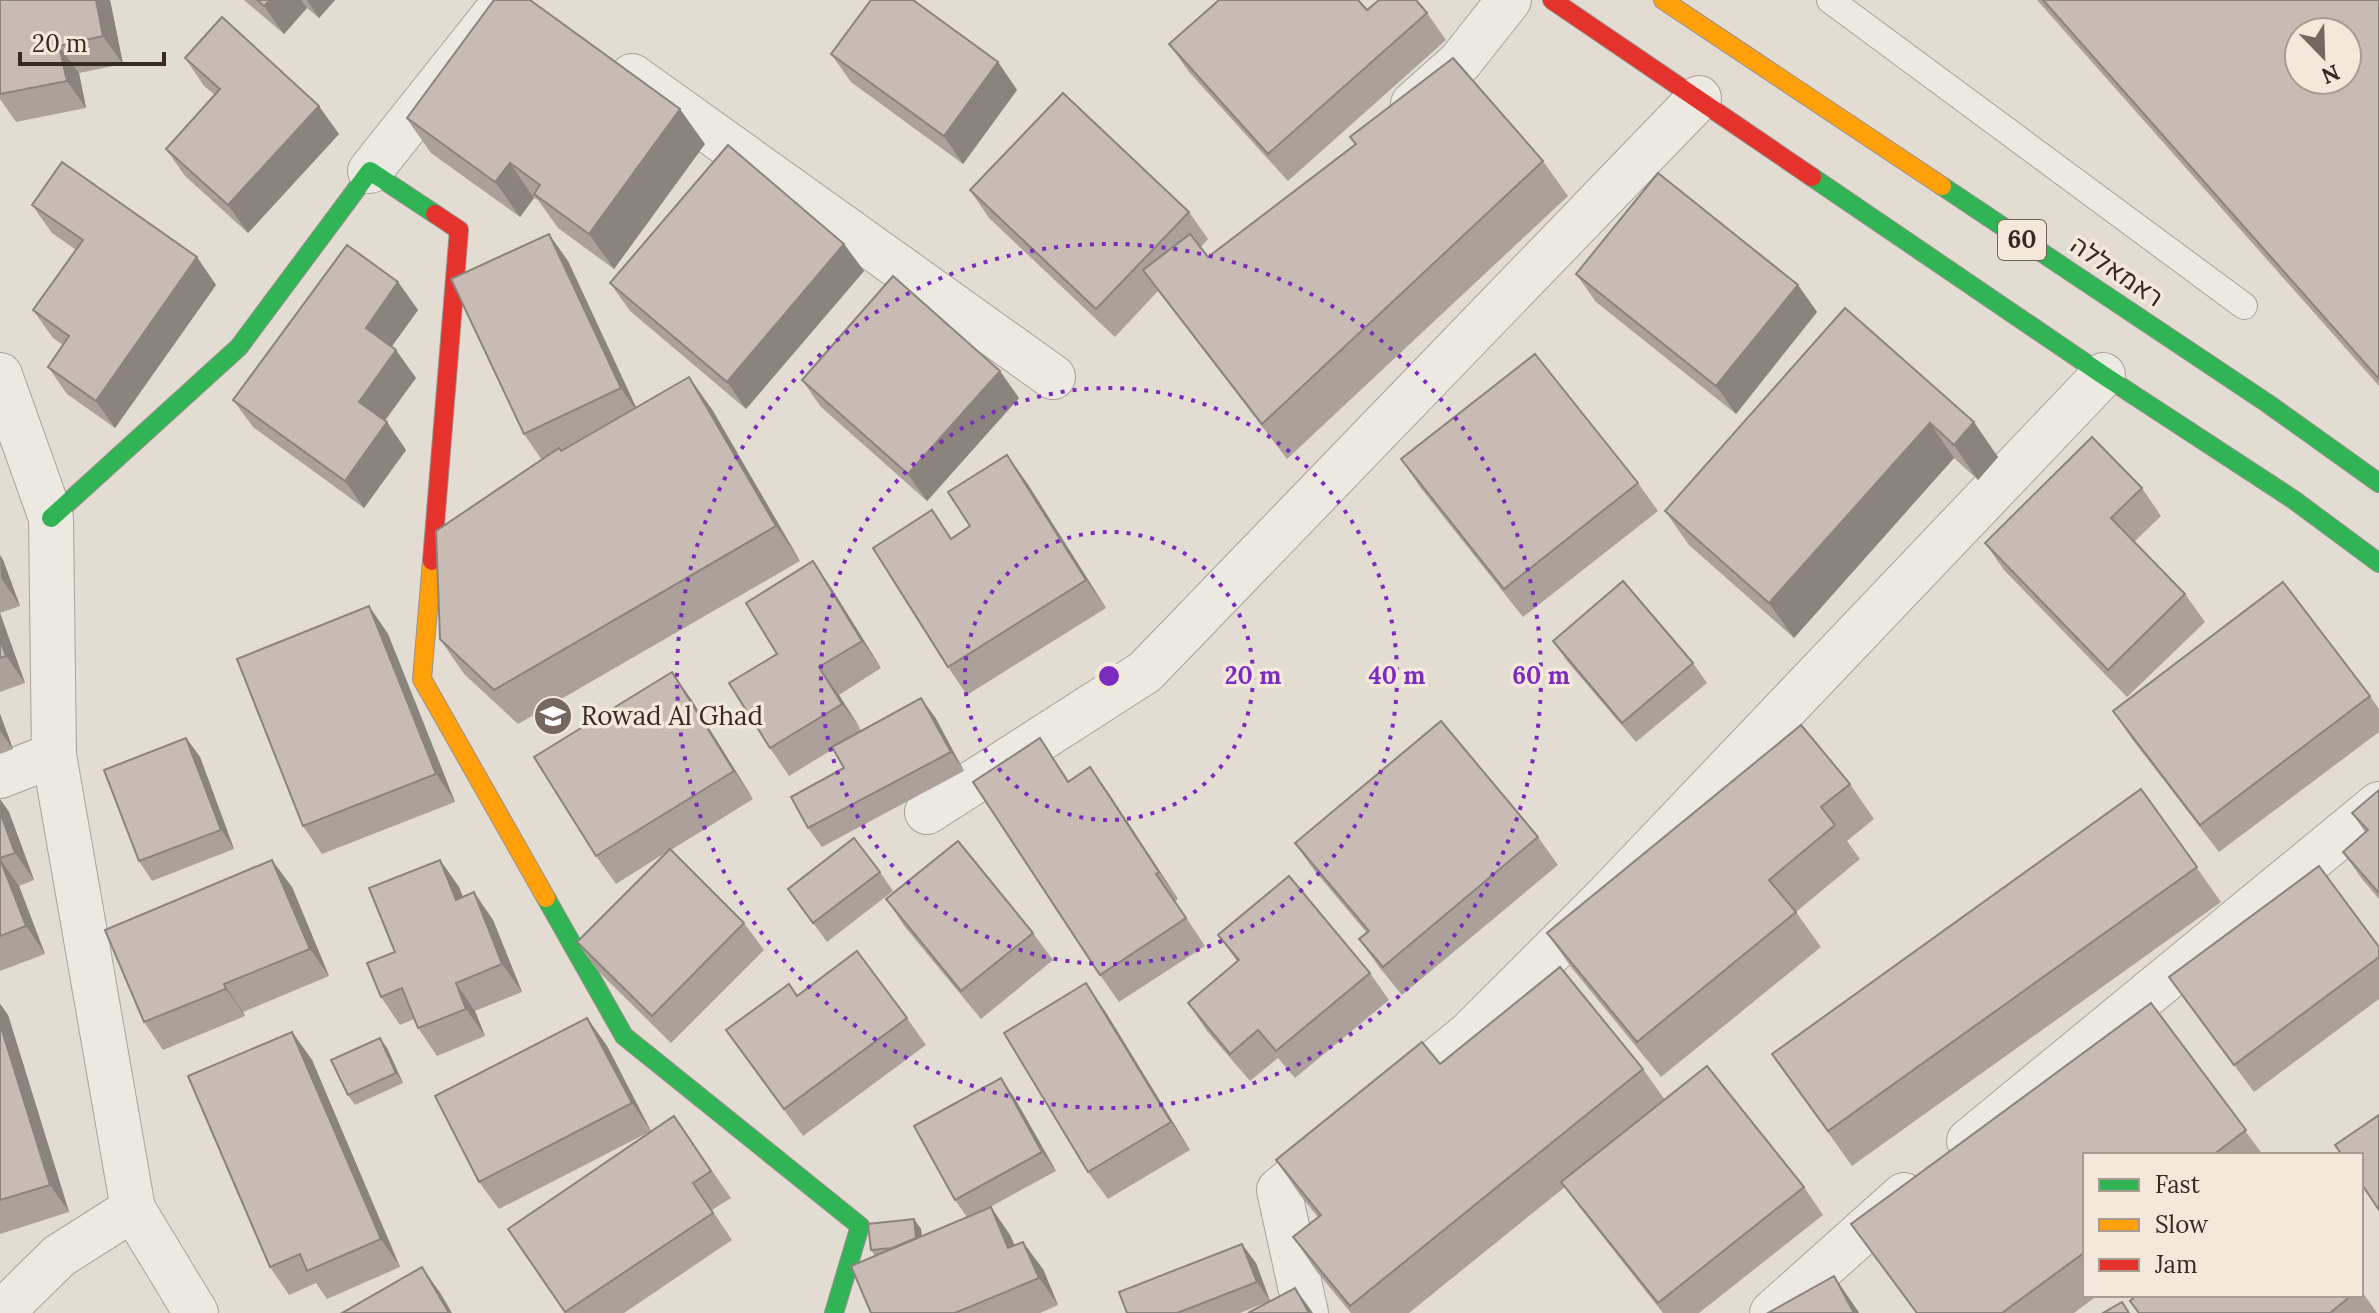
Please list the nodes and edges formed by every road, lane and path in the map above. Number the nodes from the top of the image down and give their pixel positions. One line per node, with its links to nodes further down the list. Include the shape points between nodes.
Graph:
1 (1509, 0): 8 (street, via 1460,62)
2 (1552, 0): 7 (main road)
3 (1663, 0): 14 (main road, ראמאללה / 60)
4 (1830, 0): 10 (lane)
5 (524, 3): 9 (street)
6 (603, 55): 13 (street)
7 (1699, 98): 12 (main road); 20 (street, via 1145,672)
8 (1380, 134)
9 (370, 171): 15 (main road, via 239,347); 24 (main road, via 459,230 422,679 624,1036 860,1226)
10 (2244, 306)
11 (0, 375): 15 (street)
12 (2103, 375): 16 (main road, via 2294,500); 25 (street, via 1619,884 1469,1034 1279,1190)
13 (1053, 377)
14 (2379, 483)
15 (51, 518): 17 (street)
16 (2379, 563)
17 (54, 755): 18 (street); 21 (street)
18 (0, 776)
19 (2379, 804): 26 (street, via 1874,1220)
20 (927, 812)
21 (133, 1209): 22 (street, via 59,1256); 23 (street)
22 (1, 1313)
23 (196, 1313)
24 (834, 1313)
25 (1306, 1313)
26 (1772, 1313)

